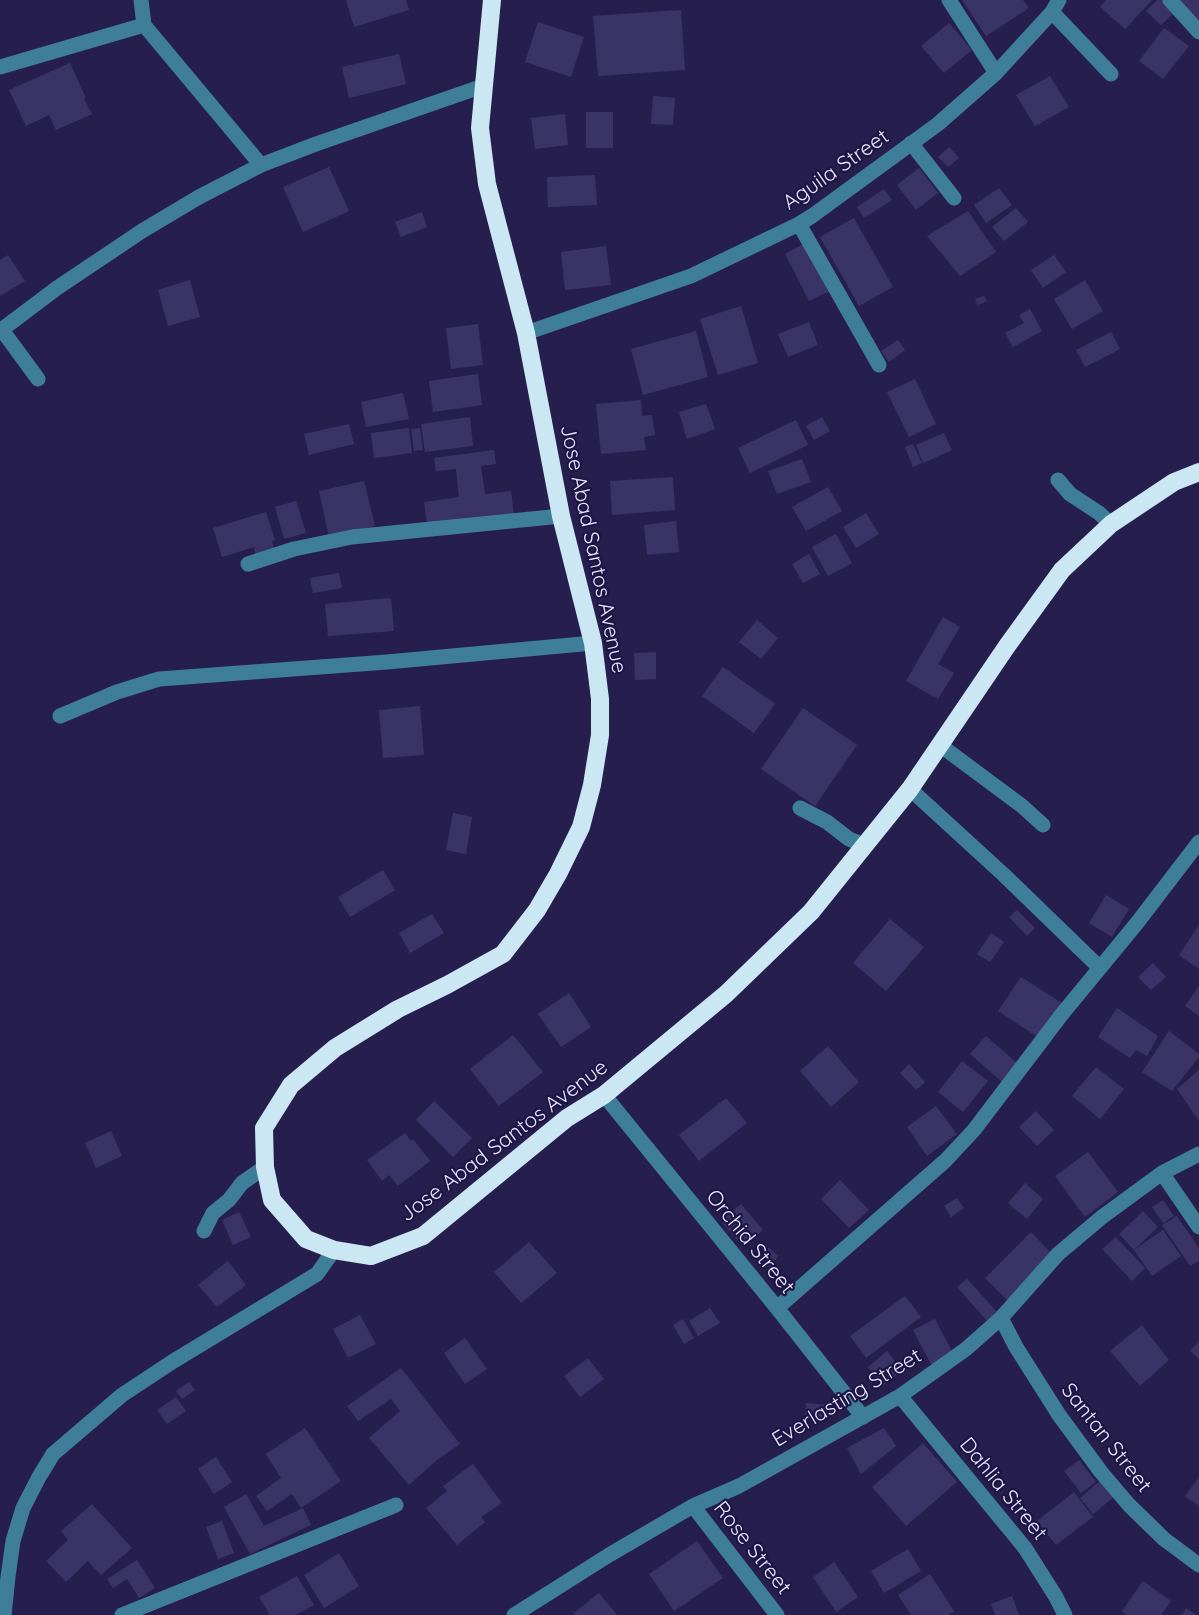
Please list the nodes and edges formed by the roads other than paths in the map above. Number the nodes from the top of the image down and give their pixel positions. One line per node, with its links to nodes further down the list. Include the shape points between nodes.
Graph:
1 (141, 0): 6 (street)
2 (492, 0): 11 (highway, Jose Abad Santos Avenue)
3 (949, 0): 9 (street)
4 (1170, 0): 7 (street)
5 (1055, 6): 9 (street, Aguila Street); 10 (street)
6 (144, 25): 8 (street); 13 (street)
7 (1199, 32)
8 (0, 67)
9 (996, 73): 12 (street, Aguila Street)
10 (1111, 74)
11 (483, 86): 13 (street); 17 (highway, Jose Abad Santos Avenue, via 480,128 487,184)
12 (911, 143): 14 (street); 15 (street, Aguila Street)
13 (261, 165): 16 (street, via 142,231)
14 (954, 198)
15 (799, 224): 17 (street, Aguila Street, via 691,276); 18 (street)
16 (1, 331): 19 (street)
17 (526, 333): 22 (highway, Jose Abad Santos Avenue)
18 (879, 365)
19 (38, 379)
20 (1199, 472): 23 (highway, Jose Abad Santos Avenue, via 1174,482)
21 (1058, 480): 23 (street, via 1070,494)
22 (561, 516): 24 (street, via 352,537); 25 (highway, Jose Abad Santos Avenue)
23 (1111, 524): 27 (highway, Jose Abad Santos Avenue, via 1062,570)
24 (248, 564)
25 (592, 643): 26 (street, via 159,679); 36 (highway, Jose Abad Santos Avenue, via 600,699 600,735 592,785 581,827 537,910 503,954 398,1009 335,1048 291,1085 264,1128)
26 (60, 716)
27 (940, 745): 28 (highway, Jose Abad Santos Avenue); 30 (street)
28 (910, 789): 32 (highway, Jose Abad Santos Avenue); 33 (street)
29 (800, 808): 32 (street)
30 (1043, 825)
31 (1199, 842): 33 (street)
32 (864, 845): 34 (highway, Jose Abad Santos Avenue, via 811,912 734,986)
33 (1100, 968): 41 (street, via 974,1130 945,1161)
34 (603, 1095): 40 (highway, Jose Abad Santos Avenue, via 567,1118 423,1236 371,1256); 41 (street, Orchid Street)
35 (1199, 1154): 37 (street, Everlasting Street)
36 (266, 1167): 39 (street, via 242,1183 213,1213); 40 (highway, Jose Abad Santos Avenue, via 272,1200 306,1239)
37 (1162, 1173): 38 (street); 42 (street, Everlasting Street, via 1058,1254)
38 (1199, 1227)
39 (204, 1230)
40 (334, 1250): 48 (street, via 317,1274 122,1395 53,1454 23,1508 13,1541)
41 (777, 1308): 44 (street, Orchid Street)
42 (1001, 1318): 43 (street, Everlasting Street, via 966,1349); 47 (street, Santan Street, via 1059,1415 1101,1473 1164,1539)
43 (900, 1396): 44 (street, Everlasting Street); 52 (street, Dahlia Street, via 1025,1548)
44 (863, 1417): 46 (street, Everlasting Street, via 739,1486)
45 (396, 1505): 49 (street)
46 (693, 1506): 50 (street, Everlasting Street); 51 (street, Rose Street)
47 (1199, 1565)
48 (4, 1615)
49 (122, 1615)
50 (514, 1615)
51 (777, 1615)
52 (1065, 1615)

